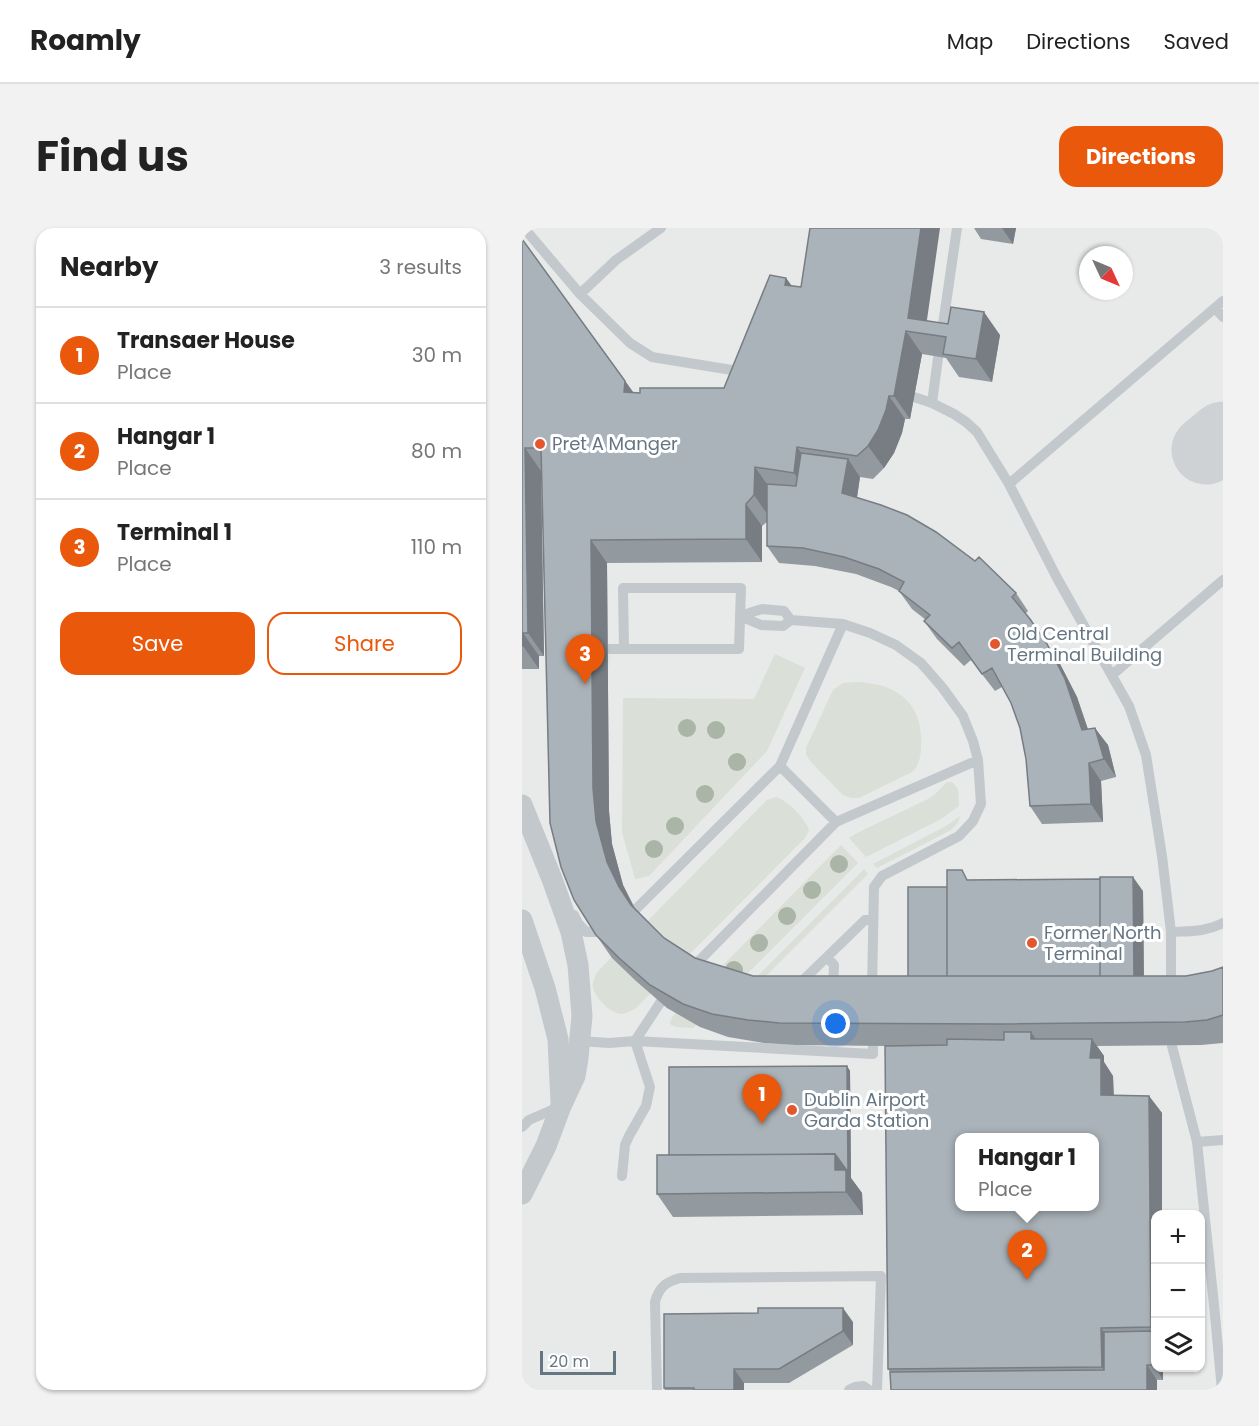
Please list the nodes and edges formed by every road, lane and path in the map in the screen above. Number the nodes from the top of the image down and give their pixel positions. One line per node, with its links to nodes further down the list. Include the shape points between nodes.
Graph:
1 (524, 228): 4 (lane)
2 (662, 228): 4 (lane, via 616,260)
3 (957, 228): 7 (lane)
4 (580, 294): 9 (lane, via 630,343 652,357)
5 (1219, 304): 6 (lane); 12 (lane)
6 (1223, 317)
7 (941, 341)
8 (938, 358): 11 (lane)
9 (755, 374)
10 (914, 397): 11 (lane)
11 (932, 403): 12 (lane, via 977,432)
12 (1009, 484): 19 (lane)
13 (1223, 580): 19 (lane)
14 (740, 616): 15 (lane, via 761,625 783,626); 15 (lane, via 762,609 784,611); 18 (lane, via 739,649); 18 (lane, via 741,588 623,588)
15 (791, 620): 16 (lane)
16 (843, 624): 20 (lane, via 896,645 921,663 963,716); 21 (lane)
17 (610, 649): 18 (lane)
18 (624, 649)
19 (1112, 675): 30 (lane, via 1129,706 1146,756)
20 (978, 760): 23 (lane); 27 (lane, via 981,804 973,821 959,836 882,876 874,887)
21 (780, 766): 23 (lane); 25 (lane)
22 (522, 805): 24 (street)
23 (836, 822): 32 (lane)
24 (552, 879): 29 (lane, via 578,923 586,932); 38 (street, via 578,965)
25 (636, 910)
26 (522, 920): 42 (street, via 558,1039)
27 (873, 920): 31 (lane, via 865,920); 35 (lane)
28 (1223, 922): 30 (lane, via 1212,929)
29 (596, 932)
30 (1171, 932): 36 (lane)
31 (827, 957): 33 (lane, via 834,965); 34 (lane)
32 (692, 968)
33 (833, 990)
34 (793, 991)
35 (872, 999)
36 (1171, 999)
37 (660, 1003): 39 (lane)
38 (580, 1041): 39 (lane); 42 (street, via 575,1076)
39 (635, 1041): 40 (lane, via 750,1044 873,1054); 46 (lane, via 650,1087 646,1106 625,1145)
40 (873, 1046)
41 (1172, 1046): 45 (lane)
42 (561, 1106): 43 (lane); 47 (street)
43 (522, 1127)
44 (1223, 1140): 45 (lane)
45 (1197, 1142): 48 (lane)
46 (622, 1176)
47 (522, 1194)
48 (1219, 1305): 53 (lane)
49 (657, 1390): 52 (lane, via 655,1302 657,1293 670,1280 880,1276)
50 (849, 1390): 51 (lane, via 863,1386)
51 (869, 1390)
52 (877, 1390)
53 (1222, 1390)

